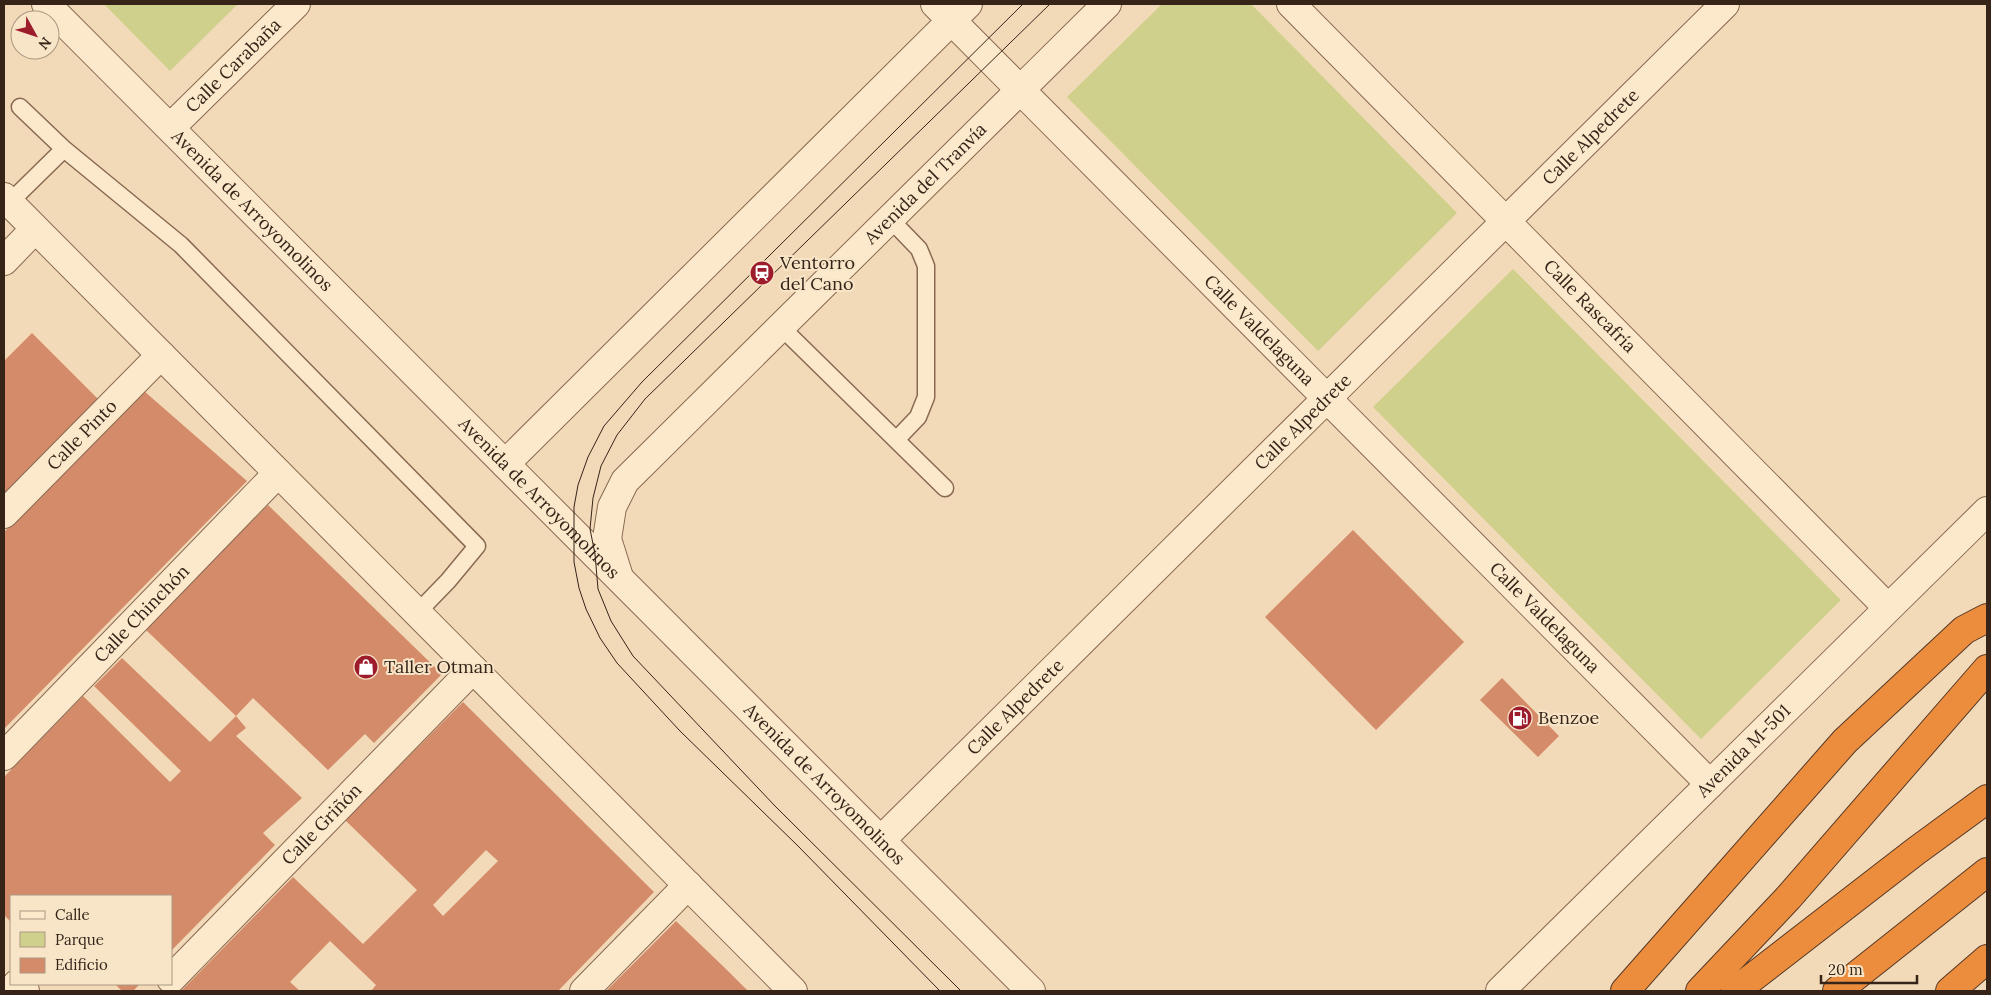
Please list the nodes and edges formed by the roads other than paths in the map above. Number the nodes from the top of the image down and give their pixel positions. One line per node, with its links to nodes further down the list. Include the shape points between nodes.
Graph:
1 (46, 4): 9 (street, Avenida de Arroyomolinos)
2 (296, 4): 9 (street, Calle Carabaña)
3 (1107, 4): 7 (street, Avenida del Tranvía)
4 (1291, 4): 13 (street, Calle Rascafría)
5 (1725, 4): 13 (street, Calle Alpedrete)
6 (951, 9): 7 (street, Calle Valdelaguna); 20 (street)
7 (1020, 90): 12 (street, Avenida del Tranvía); 18 (street, Calle Valdelaguna)
8 (20, 107): 10 (lane)
9 (170, 128): 20 (street, Avenida de Arroyomolinos)
10 (64, 149): 11 (lane); 27 (lane, via 181,245 477,546)
11 (6, 200): 14 (street)
12 (890, 219): 16 (street, Avenida del Tranvía); 19 (lane, via 919,249 926,266 926,397 918,417)
13 (1506, 221): 18 (street, Calle Alpedrete); 26 (street, Calle Rascafría)
14 (35, 229): 15 (street); 17 (street)
15 (4, 261)
16 (781, 327): 19 (lane); 25 (street, Avenida del Tranvía, via 625,481 612,507 607,539)
17 (161, 355): 21 (street); 24 (street, Calle Pinto)
18 (1327, 398): 32 (street, Calle Valdelaguna); 34 (street, Calle Alpedrete)
19 (896, 440): 22 (lane)
20 (505, 464): 25 (street, Avenida de Arroyomolinos)
21 (278, 473): 27 (street); 31 (street, Calle Chinchón)
22 (945, 488)
23 (1987, 511): 26 (street, Avenida M-501)
24 (4, 514)
25 (619, 578): 34 (street, Avenida de Arroyomolinos)
26 (1888, 608): 32 (street, Avenida M-501)
27 (417, 613): 29 (street)
28 (1987, 618): 43 (highway, via 1964,630 1845,741)
29 (473, 669): 36 (street); 38 (street, Calle Griñón)
30 (1987, 670): 44 (highway, via 1788,898)
31 (4, 756)
32 (1710, 784): 42 (street, Avenida M-501)
33 (1987, 799): 45 (highway)
34 (881, 840): 41 (street, Avenida de Arroyomolinos)
35 (1987, 872): 46 (highway)
36 (688, 885): 39 (street); 40 (street)
37 (1987, 959): 47 (highway)
38 (172, 978)
39 (584, 991)
40 (794, 991)
41 (1031, 991)
42 (1500, 991)
43 (1625, 991)
44 (1700, 991)
45 (1735, 991)
46 (1837, 991)
47 (1950, 991)

